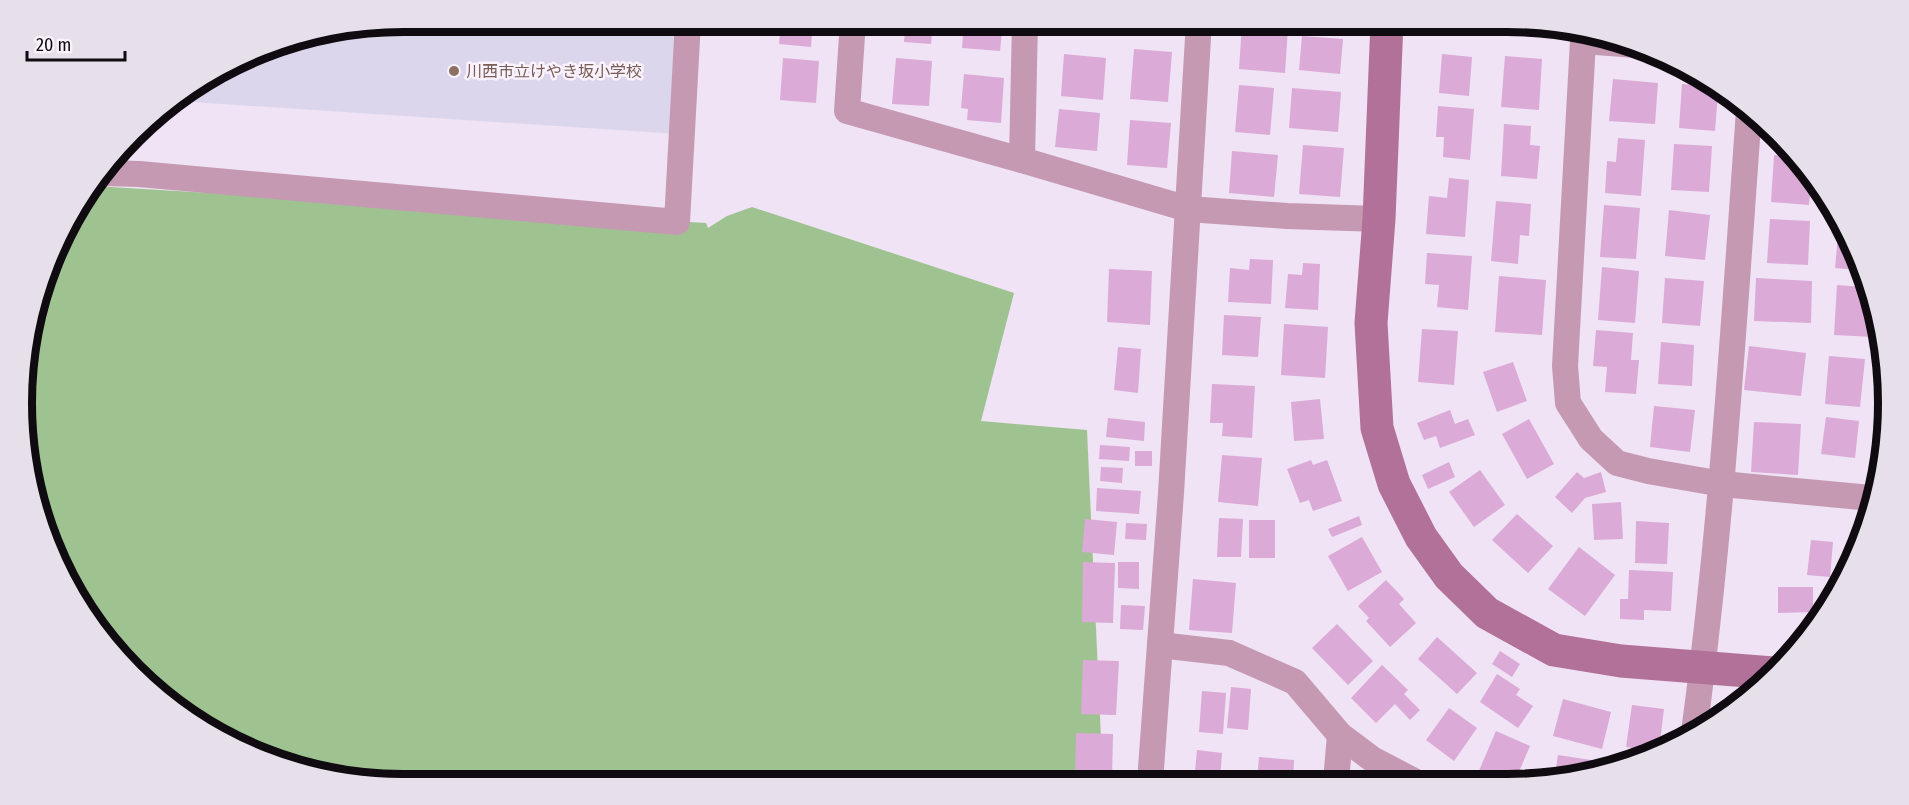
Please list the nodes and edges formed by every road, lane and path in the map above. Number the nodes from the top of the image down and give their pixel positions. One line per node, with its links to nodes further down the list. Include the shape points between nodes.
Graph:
1 (687, 32): 9 (street, via 677,222)
2 (852, 32): 8 (street, via 847,111)
3 (1025, 32): 8 (street)
4 (1198, 32): 10 (street)
5 (1387, 32): 11 (street)
6 (1592, 42): 12 (street, via 1583,41 1565,366 1568,403 1591,439 1617,463)
7 (1748, 122): 12 (street)
8 (1022, 159): 10 (street)
9 (111, 173)
10 (1188, 209): 11 (street); 14 (street)
11 (1379, 219): 15 (street, via 1371,323 1377,428 1394,484 1421,537 1449,576 1487,613 1554,650)
12 (1722, 484): 13 (street); 15 (street)
13 (1865, 497)
14 (1160, 645): 18 (street, via 1229,653 1295,682); 19 (street)
15 (1703, 668): 16 (street); 17 (street)
16 (1761, 672)
17 (1695, 722)
18 (1340, 735): 20 (street); 21 (street)
19 (1151, 774)
20 (1337, 774)
21 (1401, 774)

